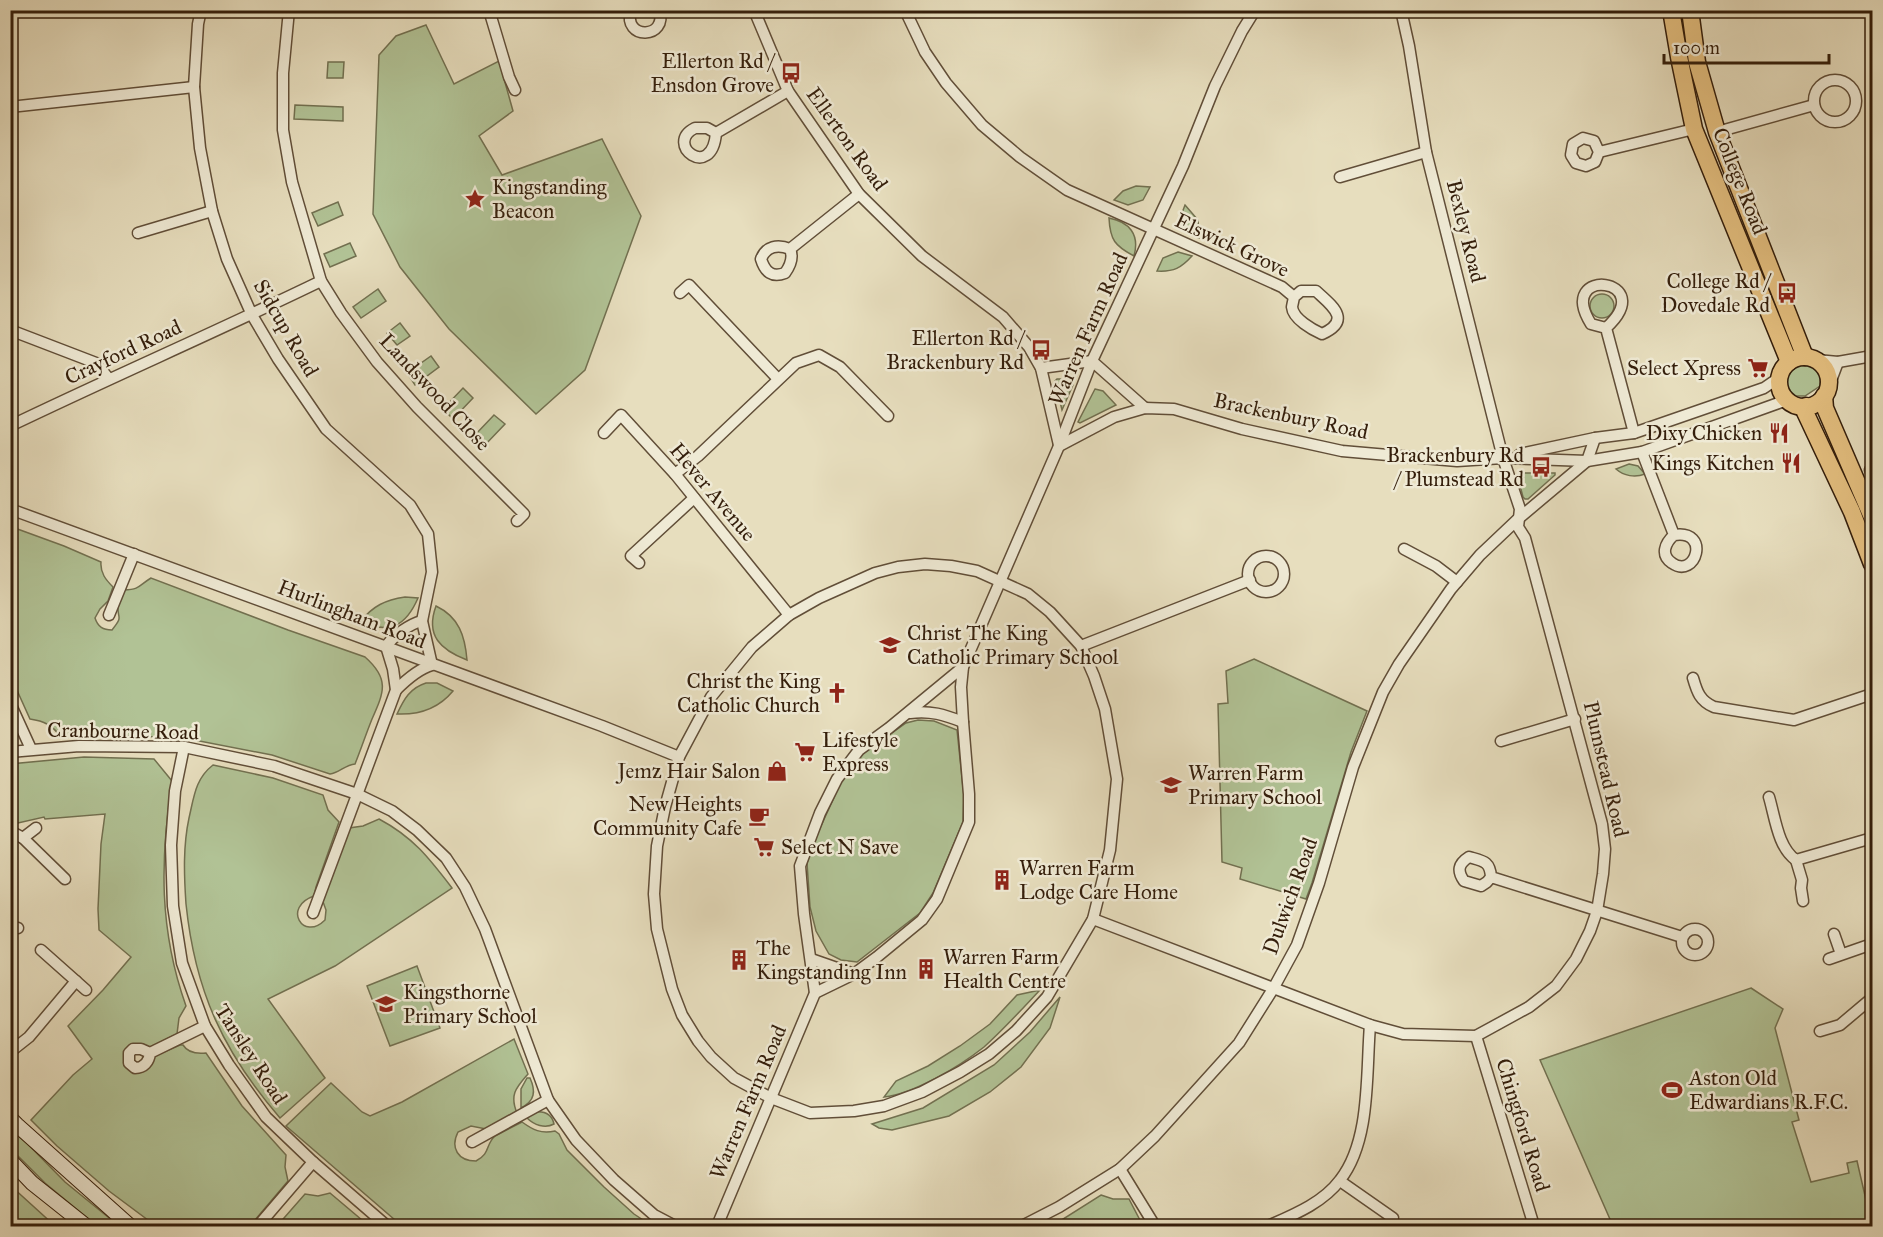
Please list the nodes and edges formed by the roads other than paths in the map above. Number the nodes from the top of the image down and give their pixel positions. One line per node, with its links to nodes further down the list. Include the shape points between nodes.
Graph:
1 (201, 10): 12 (street, Sidcup Road)
2 (289, 10): 28 (street, Landswood Close, via 283,130 292,182)
3 (489, 10): 13 (street)
4 (631, 10): 11 (street, via 631,25 646,33 658,25)
5 (754, 10): 14 (street, Ellerton Road)
6 (905, 10): 25 (street, Elswick Grove, via 941,75 982,125 1067,190)
7 (1255, 10): 25 (street, Warren Farm Road, via 1215,86)
8 (1401, 10): 20 (street, Bexley Road)
9 (1671, 10): 17 (main road, College Road)
10 (1690, 10): 18 (main road, College Road, via 1697,62)
11 (662, 11)
12 (194, 87): 16 (street); 24 (street, Sidcup Road)
13 (515, 90)
14 (788, 91): 19 (street); 23 (street, Ellerton Road)
15 (1814, 105): 15 (street, via 1816,91 1827,81 1848,84 1856,96 1855,109 1840,122 1827,121); 18 (street)
16 (10, 107)
17 (1694, 129): 21 (street); 35 (main road, College Road)
18 (1717, 132): 35 (main road, College Road)
19 (716, 133)
20 (1426, 152): 22 (street); 53 (street, Bexley Road)
21 (1599, 152)
22 (1340, 177)
23 (859, 194): 27 (street); 38 (street, Ellerton Road, via 922,256 1003,317)
24 (212, 211): 26 (street); 31 (street, Sidcup Road, via 227,259)
25 (1153, 230): 30 (street, Elswick Grove, via 1263,277); 36 (street, Warren Farm Road)
26 (138, 233)
27 (790, 249)
28 (321, 280): 31 (street); 60 (street, Landswood Close, via 377,362 524,514)
29 (680, 293): 41 (street, via 690,285)
30 (1294, 297): 30 (street, Elswick Grove, via 1295,314 1315,331 1323,334 1336,325 1337,311 1316,291 1301,291)
31 (252, 315): 40 (street, Crayford Road); 71 (street, Sidcup Road, via 326,429 410,505 428,534 432,572)
32 (1606, 328): 49 (street)
33 (10, 330): 40 (street, via 96,363)
34 (1872, 356): 37 (street)
35 (1804, 360): 37 (street); 39 (main road, via 1782,371); 42 (main road, via 1827,371)
36 (1092, 362): 38 (street); 45 (street); 51 (street, Warren Farm Road)
37 (1838, 362): 42 (street)
38 (1041, 368): 51 (street, Ellerton Road)
39 (1780, 377): 43 (main road, via 1780,388); 49 (street, Brackenbury Road, via 1764,388)
40 (109, 379): 47 (street, Crayford Road)
41 (778, 379): 46 (street, via 796,363 819,355 840,367); 55 (street)
42 (1826, 391): 44 (main road, via 1819,401); 58 (main road, via 1825,408)
43 (1787, 400): 44 (main road); 52 (street, Brackenbury Road)
44 (1806, 406): 65 (main road, via 1805,412)
45 (1144, 408): 51 (street, Brackenbury Road, via 1114,417); 53 (street, Brackenbury Road, via 1174,409 1342,451 1457,461)
46 (888, 416)
47 (10, 426)
48 (604, 433): 55 (street, Hever Avenue, via 621,415)
49 (1634, 433): 50 (street, Brackenbury Road)
50 (1595, 438): 53 (street, Brackenbury Road); 54 (street)
51 (1059, 446): 66 (street, Warren Farm Road)
52 (1642, 452): 54 (street, Brackenbury Road); 61 (street)
53 (1503, 458): 54 (street, Brackenbury Road); 59 (street, Plumstead Road, via 1520,509)
54 (1587, 461): 59 (street)
55 (675, 474): 56 (street, Hever Avenue)
56 (694, 498): 64 (street, via 631,556); 70 (street, Hever Avenue)
57 (10, 509): 63 (street, Hurlingham Road)
58 (1872, 518)
59 (1518, 519): 68 (street, Dulwich Road); 81 (street, Plumstead Road)
60 (517, 521)
61 (1674, 535)
62 (1404, 549): 68 (street)
63 (134, 554): 69 (street); 72 (street, Hurlingham Road)
64 (639, 563)
65 (1872, 564)
66 (1000, 580): 70 (street, via 951,566 898,567 829,593); 73 (street, via 1043,606); 75 (street, Warren Farm Road)
67 (1250, 580): 73 (street)
68 (1457, 582): 110 (street, Dulwich Road, via 1383,693 1353,767 1297,945)
69 (109, 615)
70 (789, 615): 87 (street, via 752,647 711,697)
71 (422, 621): 72 (street, via 398,634); 74 (street, Sidcup Road)
72 (386, 646): 74 (street, Hurlingham Road); 77 (street)
73 (1081, 646): 100 (street, via 1105,709 1117,779 1110,850)
74 (432, 665): 77 (street); 87 (street, Hurlingham Road)
75 (963, 667): 80 (street, Warren Farm Road); 82 (street, Warren Farm Road)
76 (1693, 678): 78 (street, via 1698,695 1714,707 1794,720)
77 (396, 690): 88 (street)
78 (1872, 694)
79 (10, 703): 85 (street)
80 (907, 714): 82 (street, via 938,713); 106 (street, Warren Farm Road, via 859,750 837,779 809,838 800,866)
81 (1575, 719): 83 (street); 98 (street, Plumstead Road, via 1605,849)
82 (963, 722): 108 (street, Warren Farm Road, via 969,822 937,899 922,920)
83 (1501, 741)
84 (184, 747): 85 (street, Cranbourne Road); 88 (street, Cranbourne Road, via 274,766); 115 (street, Tansley Road, via 175,791 171,845 173,906 182,963)
85 (31, 749): 86 (street, Cranbourne Road)
86 (10, 752)
87 (679, 757): 120 (street, via 657,846 654,894 657,929 672,989 682,1015 711,1057 734,1078)
88 (357, 794): 99 (street); 121 (street, Cranbourne Road, via 392,811 417,830 456,872 485,929)
89 (1769, 797): 94 (street, via 1784,847)
90 (36, 828): 92 (street)
91 (10, 831): 92 (street)
92 (23, 838): 96 (street)
93 (1872, 838): 94 (street)
94 (1796, 860): 97 (street)
95 (1491, 877): 98 (street)
96 (65, 879)
97 (1803, 901)
98 (1597, 911): 102 (street); 117 (street, Plumstead Road, via 1576,959 1556,986 1530,1007)
99 (313, 913)
100 (1093, 919): 110 (street, Plumstead Road); 120 (street, via 1047,997 1016,1031 960,1072 913,1096 854,1111 810,1113)
101 (1834, 934): 105 (street)
102 (1682, 937)
103 (1872, 944): 105 (street)
104 (41, 950): 109 (street)
105 (1841, 954): 107 (street)
106 (811, 959): 108 (street); 112 (street, Warren Farm Road)
107 (1829, 959)
108 (854, 974): 112 (street, Warren Farm Road)
109 (76, 981): 111 (street); 118 (street)
110 (1273, 989): 114 (street, Plumstead Road); 126 (street, Dulwich Road, via 1239,1043)
111 (86, 990)
112 (815, 993): 120 (street, Warren Farm Road)
113 (1872, 998): 116 (street, via 1840,1025)
114 (1370, 1025): 117 (street, Plumstead Road, via 1403,1034); 127 (street, via 1364,1122 1350,1166)
115 (205, 1026): 119 (street); 125 (street, Tansley Road, via 266,1117)
116 (1820, 1031)
117 (1476, 1036): 138 (street, Chingford Road)
118 (10, 1052)
119 (150, 1053)
120 (771, 1098): 134 (street, Warren Farm Road)
121 (548, 1100): 123 (street); 133 (street, Cranbourne Road, via 576,1140 614,1180 654,1215)
122 (10, 1118): 130 (main road)
123 (472, 1142)
124 (10, 1160): 129 (main road)
125 (313, 1162): 131 (street); 132 (street, Tansley Road)
126 (1120, 1169): 135 (street, Dulwich Road); 136 (street)
127 (1340, 1181): 128 (street); 137 (street, via 1301,1212)
128 (1393, 1218)
129 (86, 1227)
130 (130, 1227)
131 (258, 1227)
132 (387, 1227)
133 (675, 1227)
134 (717, 1227)
135 (1022, 1227)
136 (1155, 1227)
137 (1268, 1227)
138 (1534, 1227)

